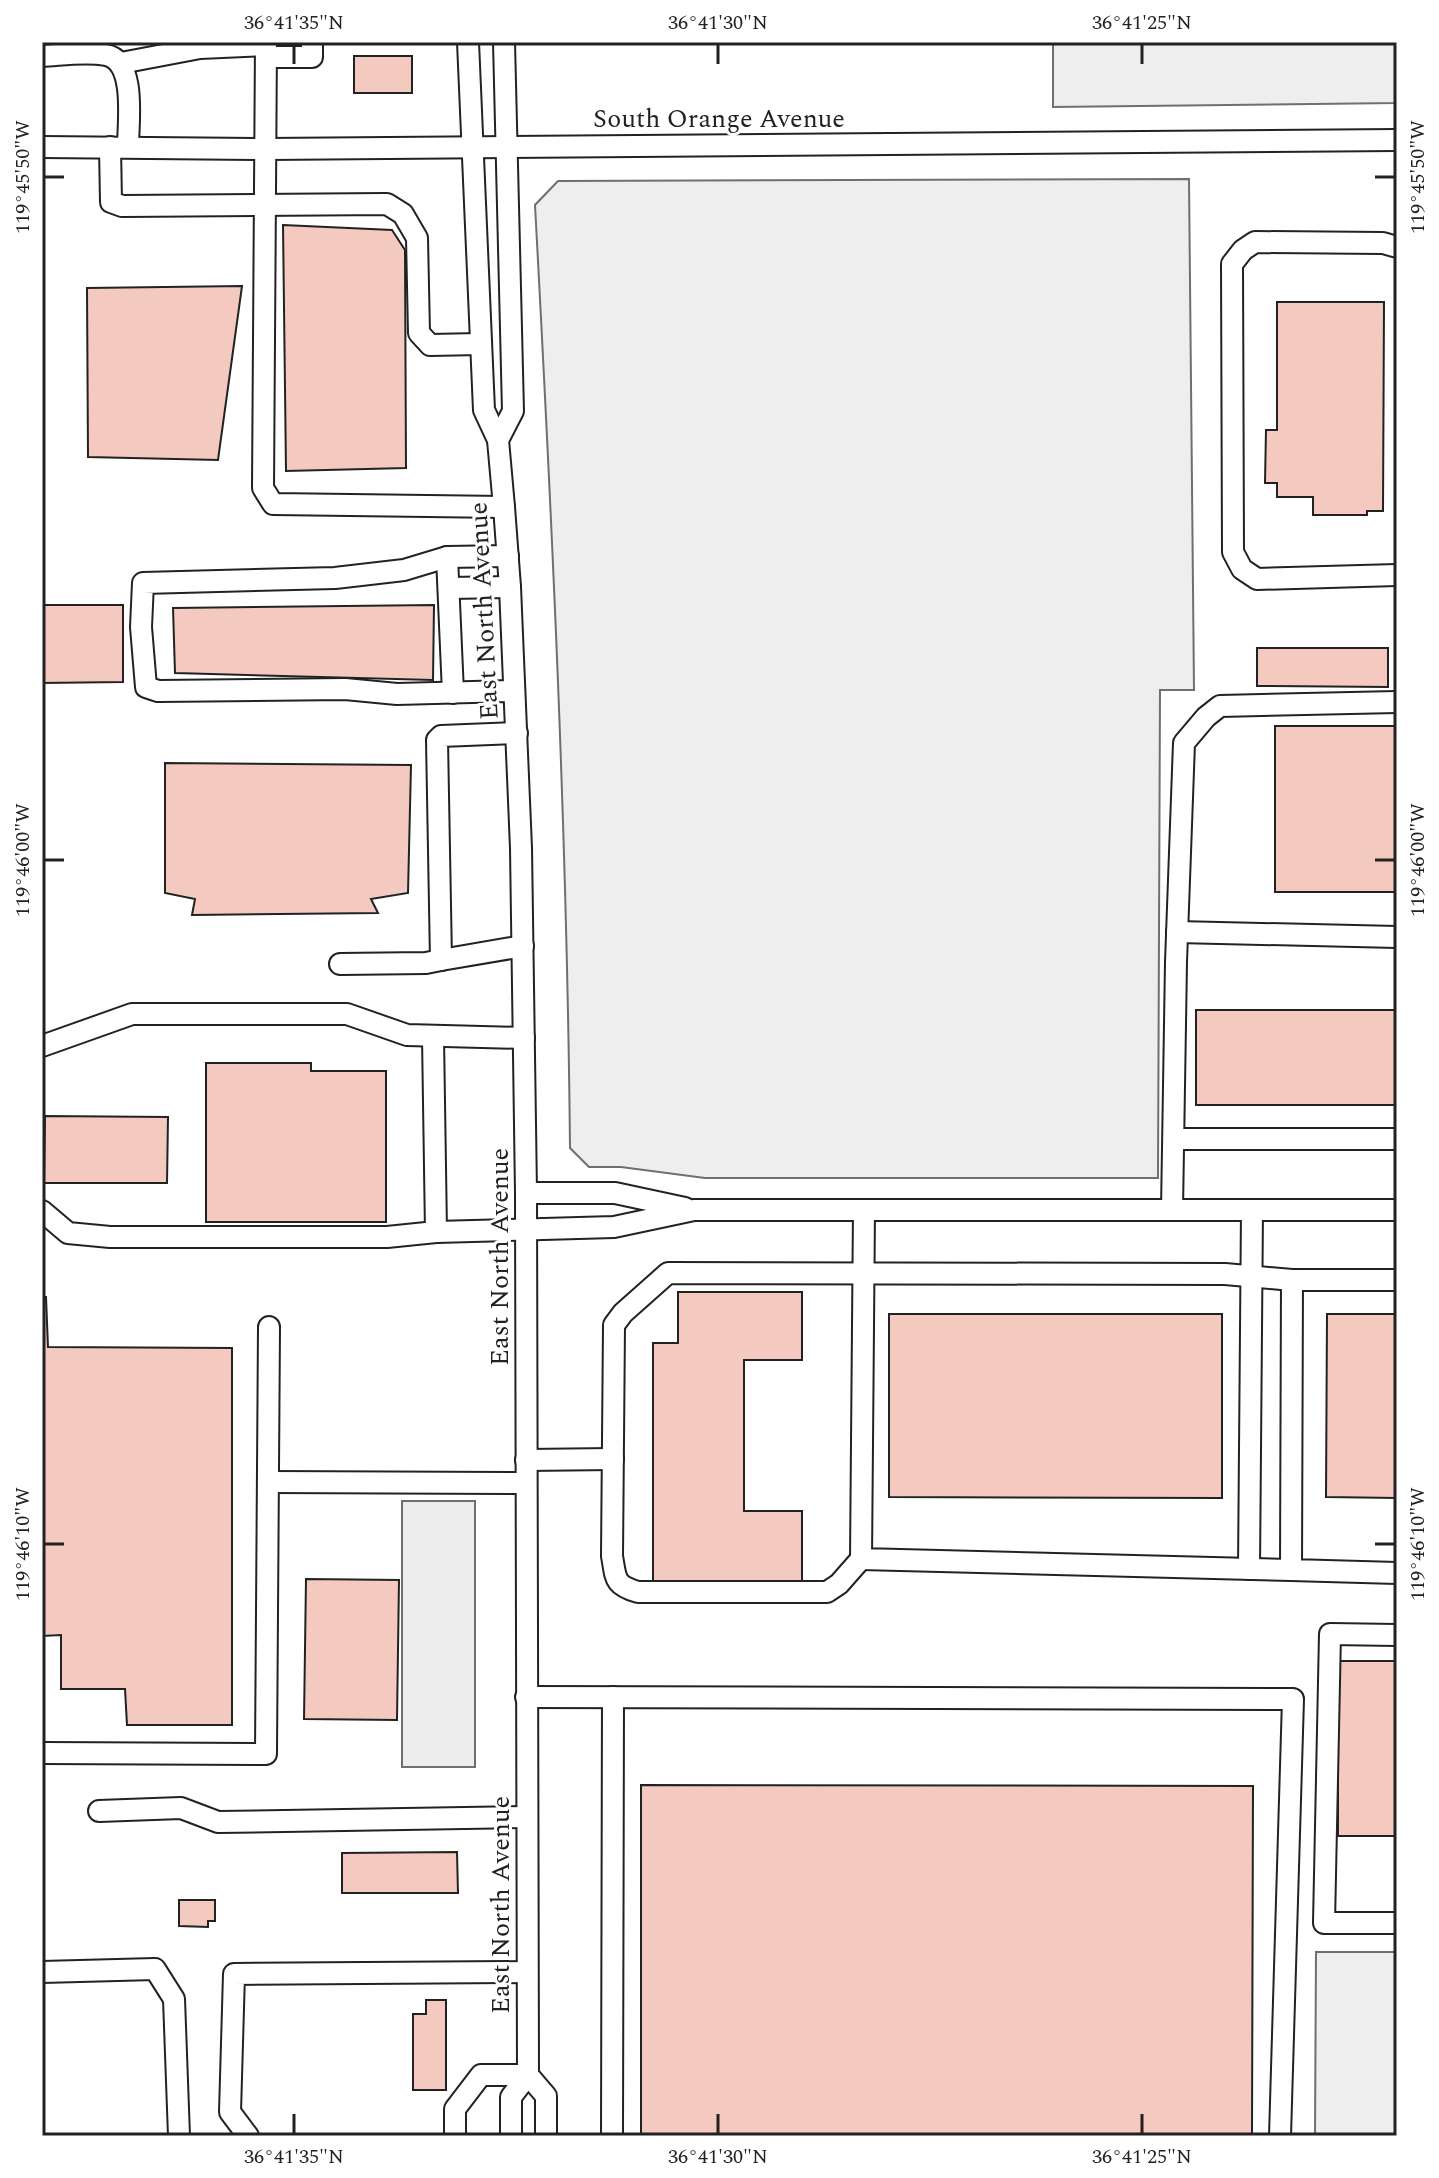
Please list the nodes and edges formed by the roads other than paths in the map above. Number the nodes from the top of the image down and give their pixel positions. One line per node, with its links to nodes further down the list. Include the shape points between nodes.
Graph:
1 (312, 42): 4 (street, via 312,57)
2 (468, 42): 10 (street, East North Avenue)
3 (504, 42): 11 (street, East North Avenue)
4 (266, 48): 6 (street, via 200,48); 12 (street)
5 (42, 56): 6 (street, via 108,55)
6 (121, 63): 9 (street, via 128,82)
7 (1397, 140): 11 (street, South Orange Avenue)
8 (42, 147): 9 (street, South Orange Avenue)
9 (119, 147): 12 (street, South Orange Avenue); 13 (street, via 111,202)
10 (470, 147): 11 (street, South Orange Avenue); 12 (street, South Orange Avenue); 15 (street, East North Avenue)
11 (505, 147): 16 (street, East North Avenue, via 513,411)
12 (267, 149): 13 (street)
13 (264, 206): 15 (street, via 387,204 403,214 417,238 419,333 430,345); 17 (street, via 263,488 273,504)
14 (1397, 247): 20 (street, via 1255,242 1232,264 1233,552 1242,569 1257,579)
15 (480, 344): 16 (street, East North Avenue, via 484,410)
16 (498, 440): 17 (street, East North Avenue)
17 (504, 507): 18 (street, East North Avenue)
18 (508, 556): 19 (street); 21 (street, East North Avenue)
19 (447, 557): 22 (street); 24 (street, via 404,570 335,578 143,583 141,627 146,687 158,691)
20 (1397, 575)
21 (510, 587): 22 (street); 23 (street, East North Avenue)
22 (449, 588): 24 (street)
23 (514, 691): 24 (street); 26 (street, East North Avenue)
24 (453, 693)
25 (1397, 702): 27 (street, via 1220,706 1206,717 1184,743)
26 (517, 733): 29 (street, East North Avenue); 30 (street, via 466,733 437,740)
27 (1177, 932): 28 (street); 35 (street)
28 (1397, 937)
29 (523, 946): 30 (street); 33 (street, East North Avenue)
30 (441, 960): 31 (street)
31 (340, 964)
32 (433, 1037): 33 (street); 34 (street, via 407,1035 347,1014 132,1014); 45 (street)
33 (524, 1038): 37 (street, East North Avenue)
34 (42, 1046)
35 (1174, 1139): 36 (street); 40 (street)
36 (1397, 1139)
37 (526, 1193): 38 (street, via 615,1193); 44 (street, East North Avenue)
38 (694, 1210): 39 (street); 44 (street, via 614,1227)
39 (864, 1210): 40 (street); 46 (street)
40 (1172, 1210): 41 (street)
41 (1252, 1210): 42 (street); 47 (street)
42 (1397, 1210)
43 (42, 1211): 45 (street, via 68,1233 110,1237 387,1237)
44 (526, 1230): 45 (street); 52 (street, East North Avenue)
45 (436, 1232)
46 (863, 1273): 47 (street); 51 (street, via 668,1273 614,1325); 55 (street)
47 (1251, 1278): 48 (street); 56 (street)
48 (1292, 1280): 49 (street); 57 (street)
49 (1397, 1280)
50 (269, 1327): 53 (street)
51 (613, 1459): 52 (street); 55 (street, via 612,1556 616,1581 627,1589 827,1592)
52 (526, 1460): 54 (street, East North Avenue)
53 (269, 1482): 54 (street); 62 (street, via 266,1754)
54 (526, 1483): 60 (street, East North Avenue)
55 (861, 1559): 56 (street)
56 (1249, 1569): 57 (street)
57 (1291, 1570): 58 (street)
58 (1397, 1573)
59 (1397, 1635): 65 (street, via 1330,1634 1324,1923)
60 (526, 1697): 61 (street); 64 (street, East North Avenue)
61 (613, 1697): 74 (street); 75 (street, via 1293,1699)
62 (42, 1753)
63 (99, 1811): 64 (street, via 181,1808 218,1822)
64 (526, 1817): 67 (street, East North Avenue)
65 (1397, 1923)
66 (42, 1972): 69 (street, via 155,1969 174,1999)
67 (527, 1972): 68 (street, East North Avenue); 70 (street, via 234,1974 230,2112)
68 (528, 2075): 71 (street, via 481,2075 455,2109); 72 (street, East North Avenue, via 511,2097); 73 (street, East North Avenue, via 546,2096)
69 (179, 2136)
70 (248, 2136)
71 (455, 2136)
72 (511, 2136)
73 (546, 2136)
74 (612, 2136)
75 (1280, 2136)

